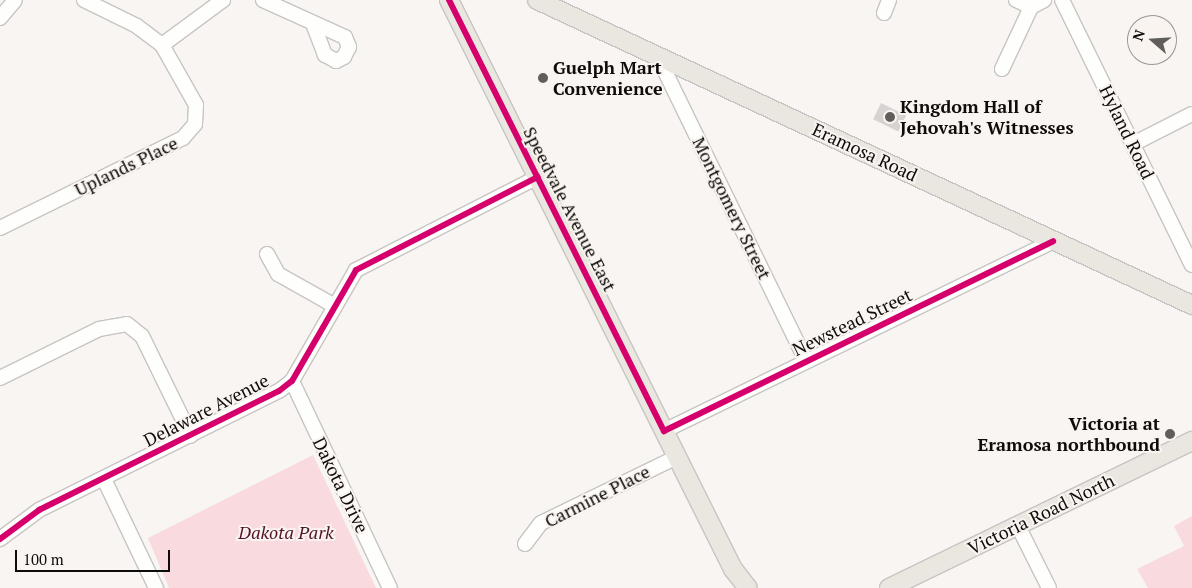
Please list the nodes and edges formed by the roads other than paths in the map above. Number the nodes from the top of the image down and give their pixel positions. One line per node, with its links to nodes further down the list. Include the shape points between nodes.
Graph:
1 (15, 0): 12 (street)
2 (84, 0): 15 (street, Uplands Place, via 137,26)
3 (222, 0): 15 (street)
4 (263, 0): 14 (street)
5 (449, 0): 13 (main road, Speedvale Avenue East)
6 (463, 0): 13 (main road)
7 (537, 0): 16 (main road, Eramosa Road)
8 (1016, 0): 11 (street)
9 (1044, 0): 11 (street)
10 (1062, 0): 19 (street, Hyland Road)
11 (1031, 7): 17 (street)
12 (0, 18)
13 (458, 18): 20 (main road, Speedvale Avenue East)
14 (313, 23)
15 (162, 45): 21 (street, Uplands Place, via 196,105 190,132)
16 (657, 55): 22 (main road, Eramosa Road); 27 (street, Montgomery Street)
17 (1002, 69)
18 (1192, 114): 19 (street)
19 (1133, 144): 24 (street, Hyland Road)
20 (538, 178): 25 (street, Delaware Avenue, via 370,260 344,284); 30 (main road, Speedvale Avenue East)
21 (0, 228)
22 (1053, 241): 26 (main road, Eramosa Road); 27 (street, Newstead Street)
23 (267, 254): 25 (street, via 278,274)
24 (1192, 265)
25 (333, 305): 29 (street, Delaware Avenue)
26 (1192, 305)
27 (806, 361): 30 (street, Newstead Street)
28 (0, 378): 31 (street, via 99,328 127,324 142,336)
29 (292, 381): 31 (street, Delaware Avenue); 39 (street, Dakota Drive)
30 (664, 431): 33 (main road, Speedvale Avenue East)
31 (191, 436): 34 (street, Delaware Avenue)
32 (1192, 441): 35 (main road, Victoria Road North)
33 (676, 457): 37 (street, Carmine Place, via 541,523); 40 (main road, Speedvale Avenue East, via 733,569)
34 (104, 479): 36 (street, Delaware Avenue, via 39,510); 38 (street)
35 (1018, 526): 41 (main road, Victoria Road North); 42 (street)
36 (0, 539)
37 (525, 544)
38 (156, 588)
39 (390, 588)
40 (748, 588)
41 (889, 588)
42 (1049, 588)

